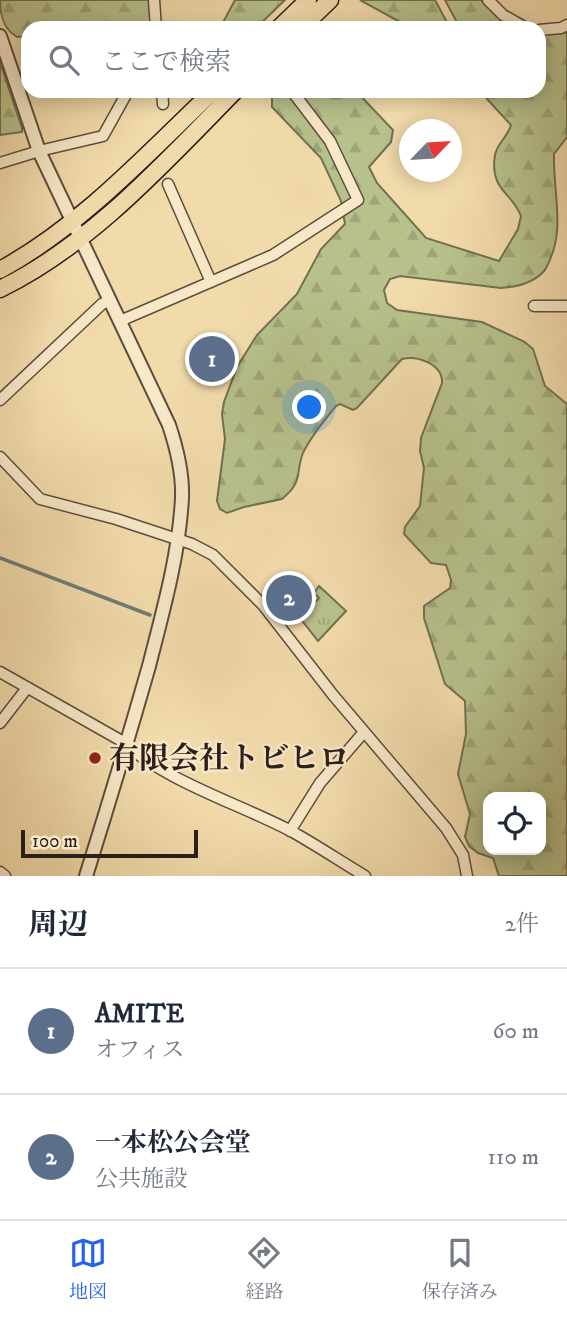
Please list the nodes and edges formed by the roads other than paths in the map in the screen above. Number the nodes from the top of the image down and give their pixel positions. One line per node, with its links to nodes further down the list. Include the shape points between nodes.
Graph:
1 (154, 0): 5 (street)
2 (308, 0): 6 (main road)
3 (330, 0): 7 (main road)
4 (488, 0): 8 (street)
5 (156, 21)
6 (286, 21)
7 (308, 21)
8 (514, 21)
9 (567, 25): 10 (street)
10 (546, 29)
11 (0, 36): 18 (street)
12 (124, 98): 18 (street, via 103,136)
13 (163, 98): 17 (street)
14 (206, 98): 21 (main road)
15 (228, 98): 22 (main road)
16 (297, 98): 24 (street, via 330,141 358,200 273,255)
17 (163, 104)
18 (38, 151): 19 (street); 21 (street)
19 (0, 163)
20 (168, 184): 24 (street)
21 (73, 222): 22 (street); 23 (main road)
22 (80, 238): 25 (main road); 26 (street)
23 (0, 270)
24 (211, 282): 29 (street)
25 (0, 289)
26 (110, 300): 29 (street); 30 (street)
27 (534, 306): 28 (street)
28 (567, 306)
29 (120, 321): 32 (street, via 175,443 181,489)
30 (0, 400)
31 (0, 457): 32 (street, via 40,499)
32 (177, 539): 36 (street, via 213,555 263,605); 37 (street)
33 (0, 673): 34 (street)
34 (27, 688): 35 (street); 37 (street)
35 (0, 723)
36 (364, 732): 38 (street, via 320,783); 43 (street, via 456,841)
37 (127, 746): 38 (street); 41 (street)
38 (290, 831): 42 (street)
39 (0, 872): 40 (street)
40 (5, 876)
41 (86, 876)
42 (365, 876)
43 (467, 876)

